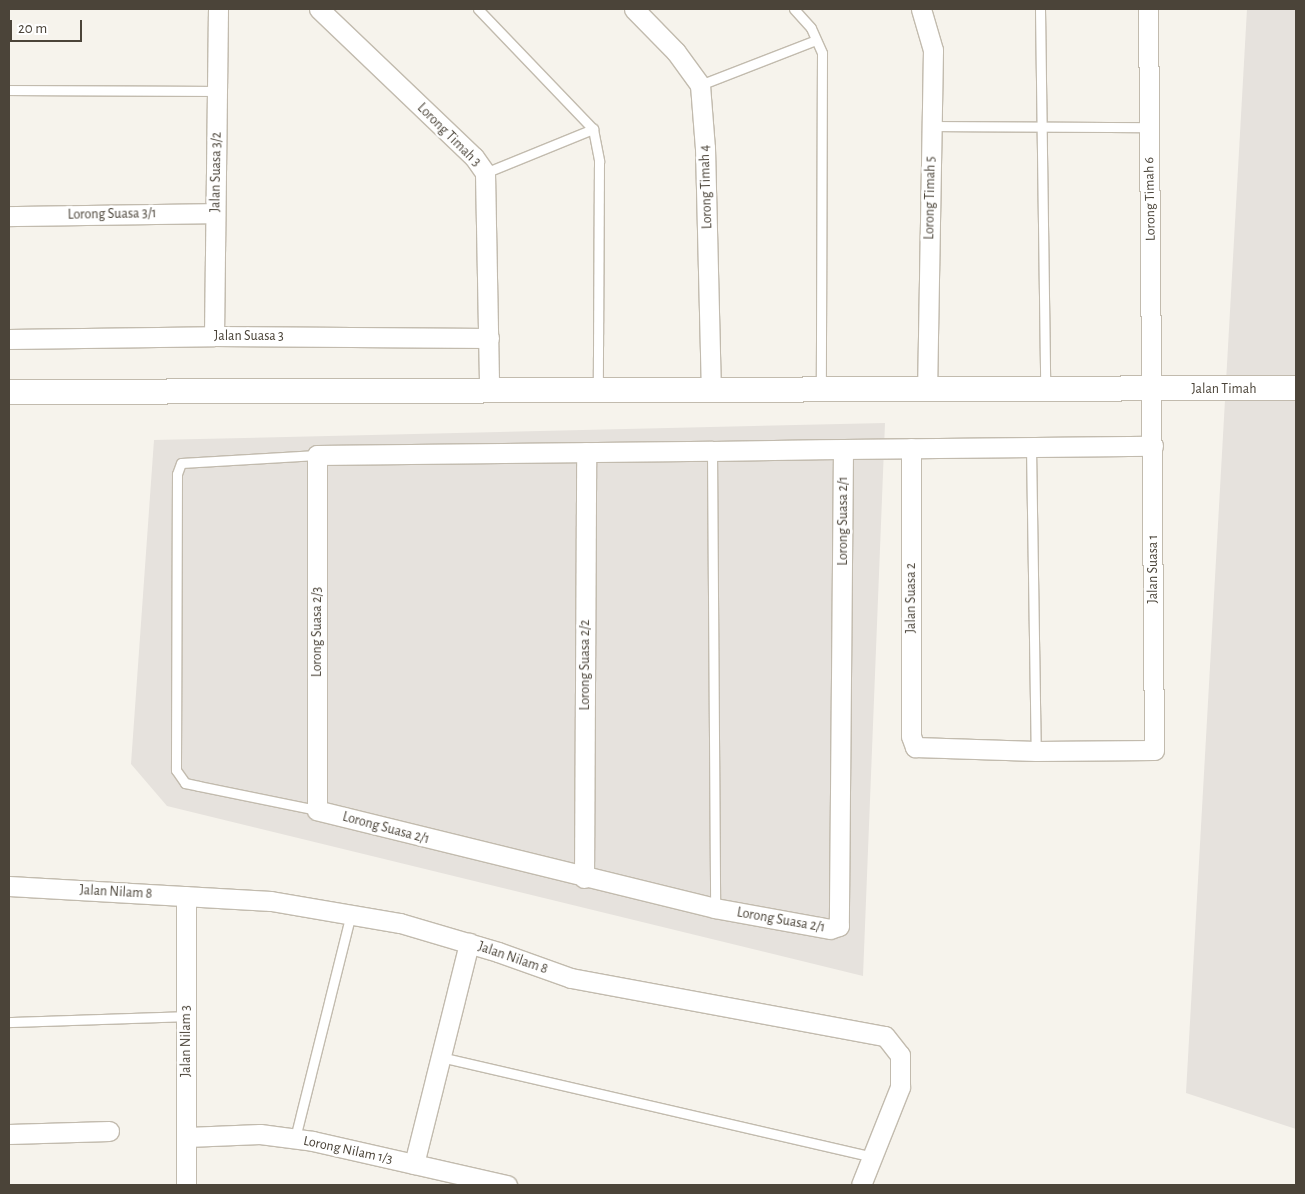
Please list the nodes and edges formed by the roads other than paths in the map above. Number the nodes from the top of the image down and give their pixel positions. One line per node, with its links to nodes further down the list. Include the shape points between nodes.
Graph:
1 (218, 9): 12 (street, Jalan Suasa 3/2)
2 (319, 9): 17 (street, Lorong Timah 3, via 474,156)
3 (478, 9): 16 (lane)
4 (634, 9): 10 (street, via 676,52)
5 (794, 9): 9 (lane)
6 (921, 9): 13 (street, Lorong Timah 5, via 933,50)
7 (1040, 9): 14 (lane)
8 (1148, 9): 15 (street, Lorong Timah 6)
9 (816, 40): 10 (lane); 27 (lane, via 822,53)
10 (700, 85): 26 (street, Lorong Timah 4, via 705,148)
11 (9, 90): 12 (lane)
12 (217, 90): 18 (street, Jalan Suasa 3/2)
13 (931, 126): 14 (lane); 28 (street, Lorong Timah 5)
14 (1041, 126): 15 (lane); 24 (lane)
15 (1149, 127): 25 (street, Lorong Timah 6)
16 (593, 129): 17 (lane); 30 (lane, via 599,161)
17 (485, 173): 21 (street, Lorong Timah 3)
18 (215, 213): 19 (street, Lorong Suasa 3/1); 20 (street, Jalan Suasa 3/2)
19 (9, 216)
20 (214, 336): 21 (street, Jalan Suasa 3); 22 (street, Jalan Suasa 3)
21 (489, 338): 29 (street, Lorong Timah 3)
22 (9, 339)
23 (1296, 388): 25 (street, Jalan Timah)
24 (1045, 389): 25 (street, Jalan Timah); 28 (street, Jalan Timah)
25 (1153, 389): 32 (street, Jalan Suasa 1)
26 (712, 390): 27 (street, Jalan Timah); 30 (street, Jalan Timah)
27 (821, 390): 28 (street, Jalan Timah)
28 (927, 390)
29 (489, 391): 30 (street, Jalan Timah); 31 (street, Jalan Timah)
30 (598, 391)
31 (9, 392)
32 (1153, 446): 33 (street); 39 (street, Jalan Suasa 1, via 1154,750)
33 (1031, 447): 34 (street); 39 (lane)
34 (911, 448): 35 (street); 39 (street, Jalan Suasa 2, via 911,736 915,747)
35 (843, 449): 36 (street); 44 (street, Lorong Suasa 2/1, via 839,926 830,929)
36 (712, 451): 37 (street); 44 (lane)
37 (586, 452): 38 (street); 41 (street, Lorong Suasa 2/2)
38 (317, 455): 40 (street, Lorong Suasa 2/3); 40 (lane, via 181,463 176,474 176,770 185,783)
39 (1036, 751)
40 (317, 810): 41 (street, Lorong Suasa 2/1)
41 (584, 878): 44 (street, Lorong Suasa 2/1)
42 (9, 886): 43 (street, Jalan Nilam 8)
43 (186, 896): 45 (street, Jalan Nilam 8, via 271,901); 47 (street, Jalan Nilam 3)
44 (715, 908)
45 (351, 914): 46 (street, Jalan Nilam 8, via 400,923); 53 (lane)
46 (469, 943): 49 (street); 54 (street, Jalan Nilam 8, via 571,978 885,1036 900,1055 900,1087)
47 (186, 1016): 48 (lane); 52 (street, Jalan Nilam 3)
48 (9, 1022)
49 (440, 1057): 54 (lane); 55 (street)
50 (109, 1131): 51 (street)
51 (9, 1134)
52 (187, 1136): 53 (street, Lorong Nilam 1/3, via 260,1134); 56 (street, Jalan Nilam 3)
53 (295, 1138): 55 (street, Lorong Nilam 1/3)
54 (872, 1157): 58 (street)
55 (414, 1164): 57 (street, Lorong Nilam 1/3)
56 (186, 1185)
57 (507, 1185)
58 (861, 1185)

